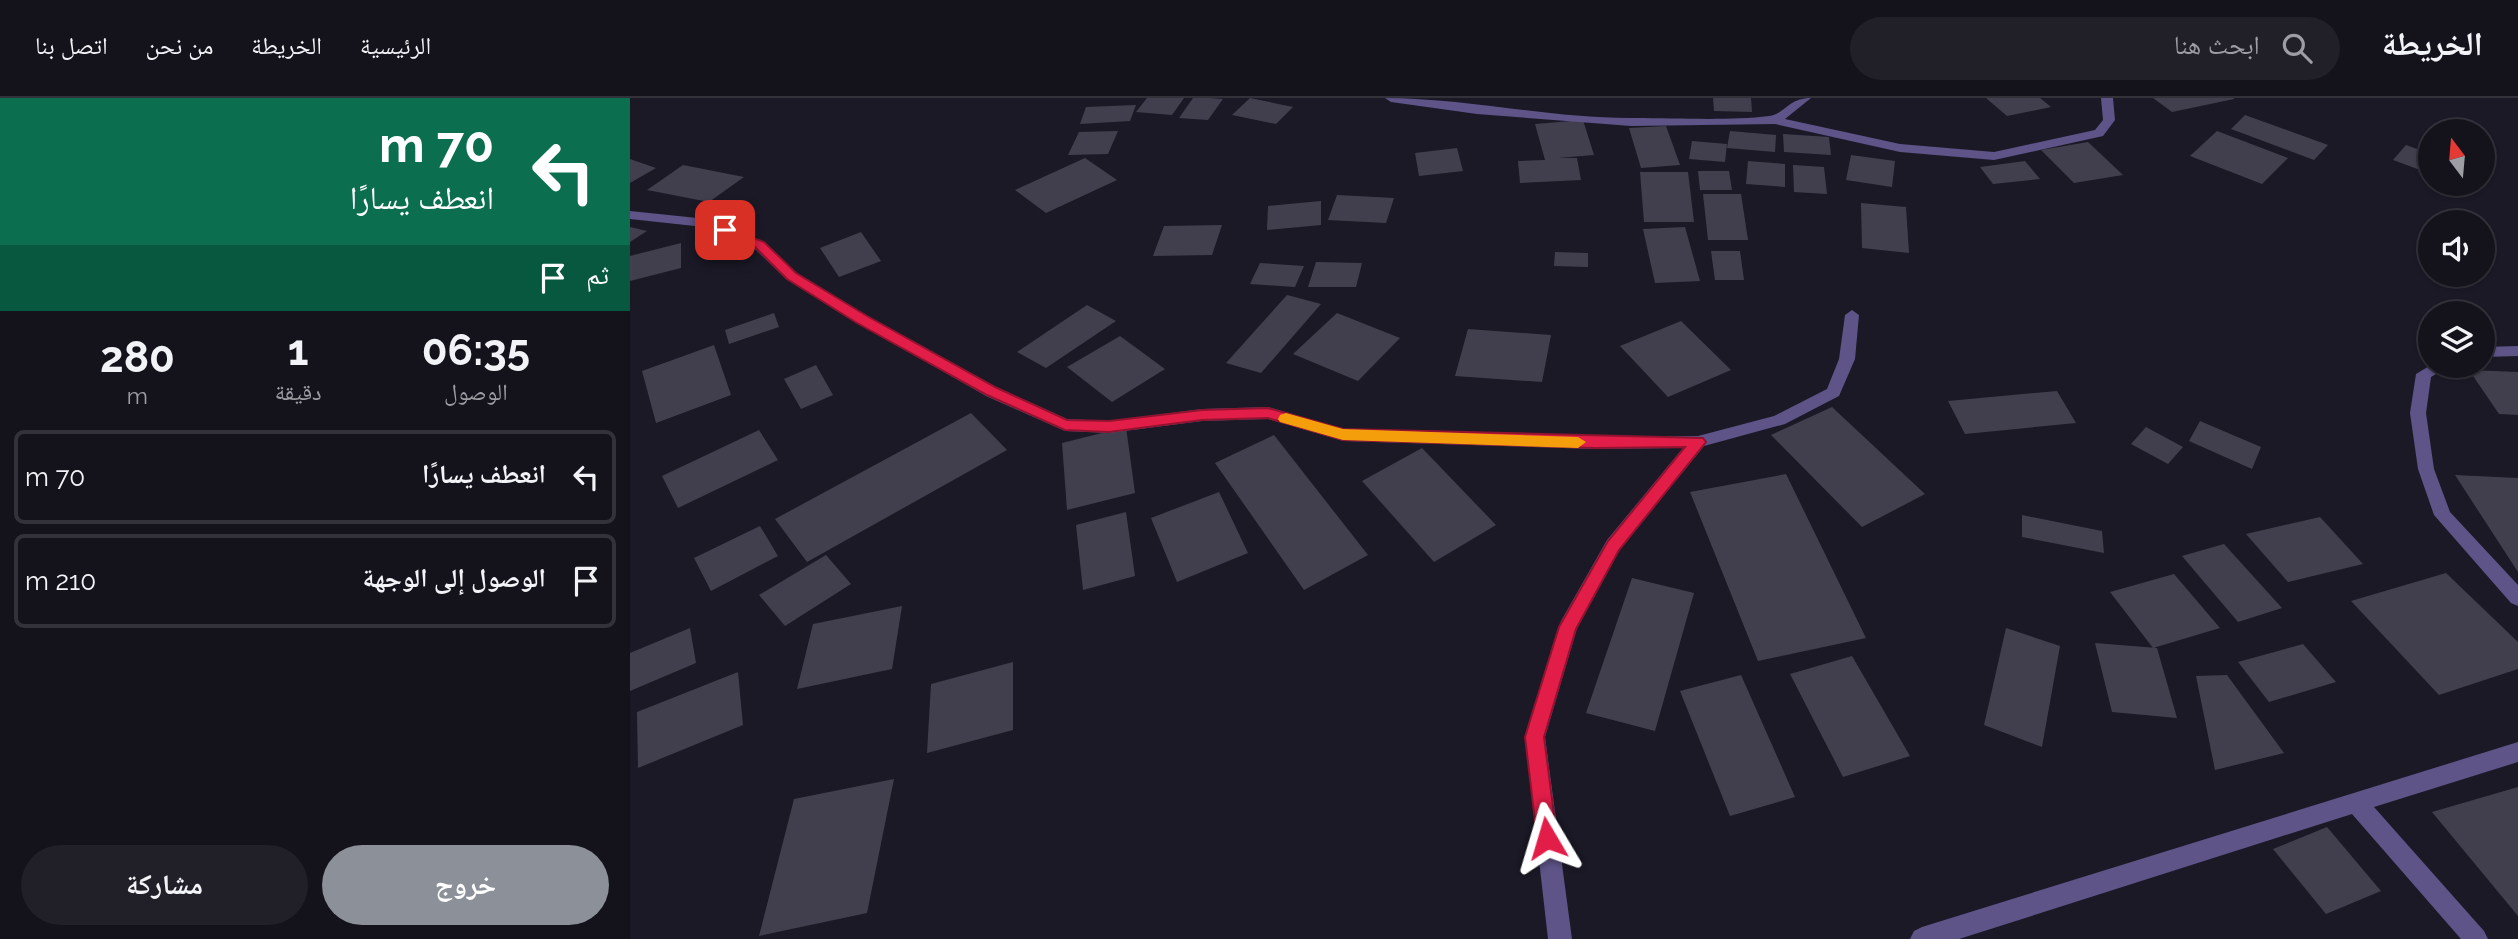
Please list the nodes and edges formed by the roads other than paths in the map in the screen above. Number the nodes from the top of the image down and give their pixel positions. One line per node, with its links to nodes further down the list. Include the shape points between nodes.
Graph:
1 (1391, 98): 4 (street, via 1631,122)
2 (1805, 98): 4 (street)
3 (2107, 98): 4 (street, via 2109,121 2099,133 1994,156 1900,148)
4 (1775, 120)
5 (630, 215): 10 (street, via 707,223 759,245 791,276 862,320 1065,425 1109,427 1202,415 1268,413 1343,435)
6 (1852, 315): 10 (street, via 1847,359 1833,392 1779,420)
7 (2518, 351): 8 (street)
8 (2495, 352)
9 (2423, 378): 11 (street, via 2418,413 2426,469 2443,514)
10 (1698, 442): 14 (street, via 1613,545 1568,627 1535,737)
11 (2518, 598)
12 (2518, 752): 13 (street)
13 (2356, 803): 15 (street); 16 (street)
14 (1560, 939)
15 (1922, 939)
16 (2476, 939)

